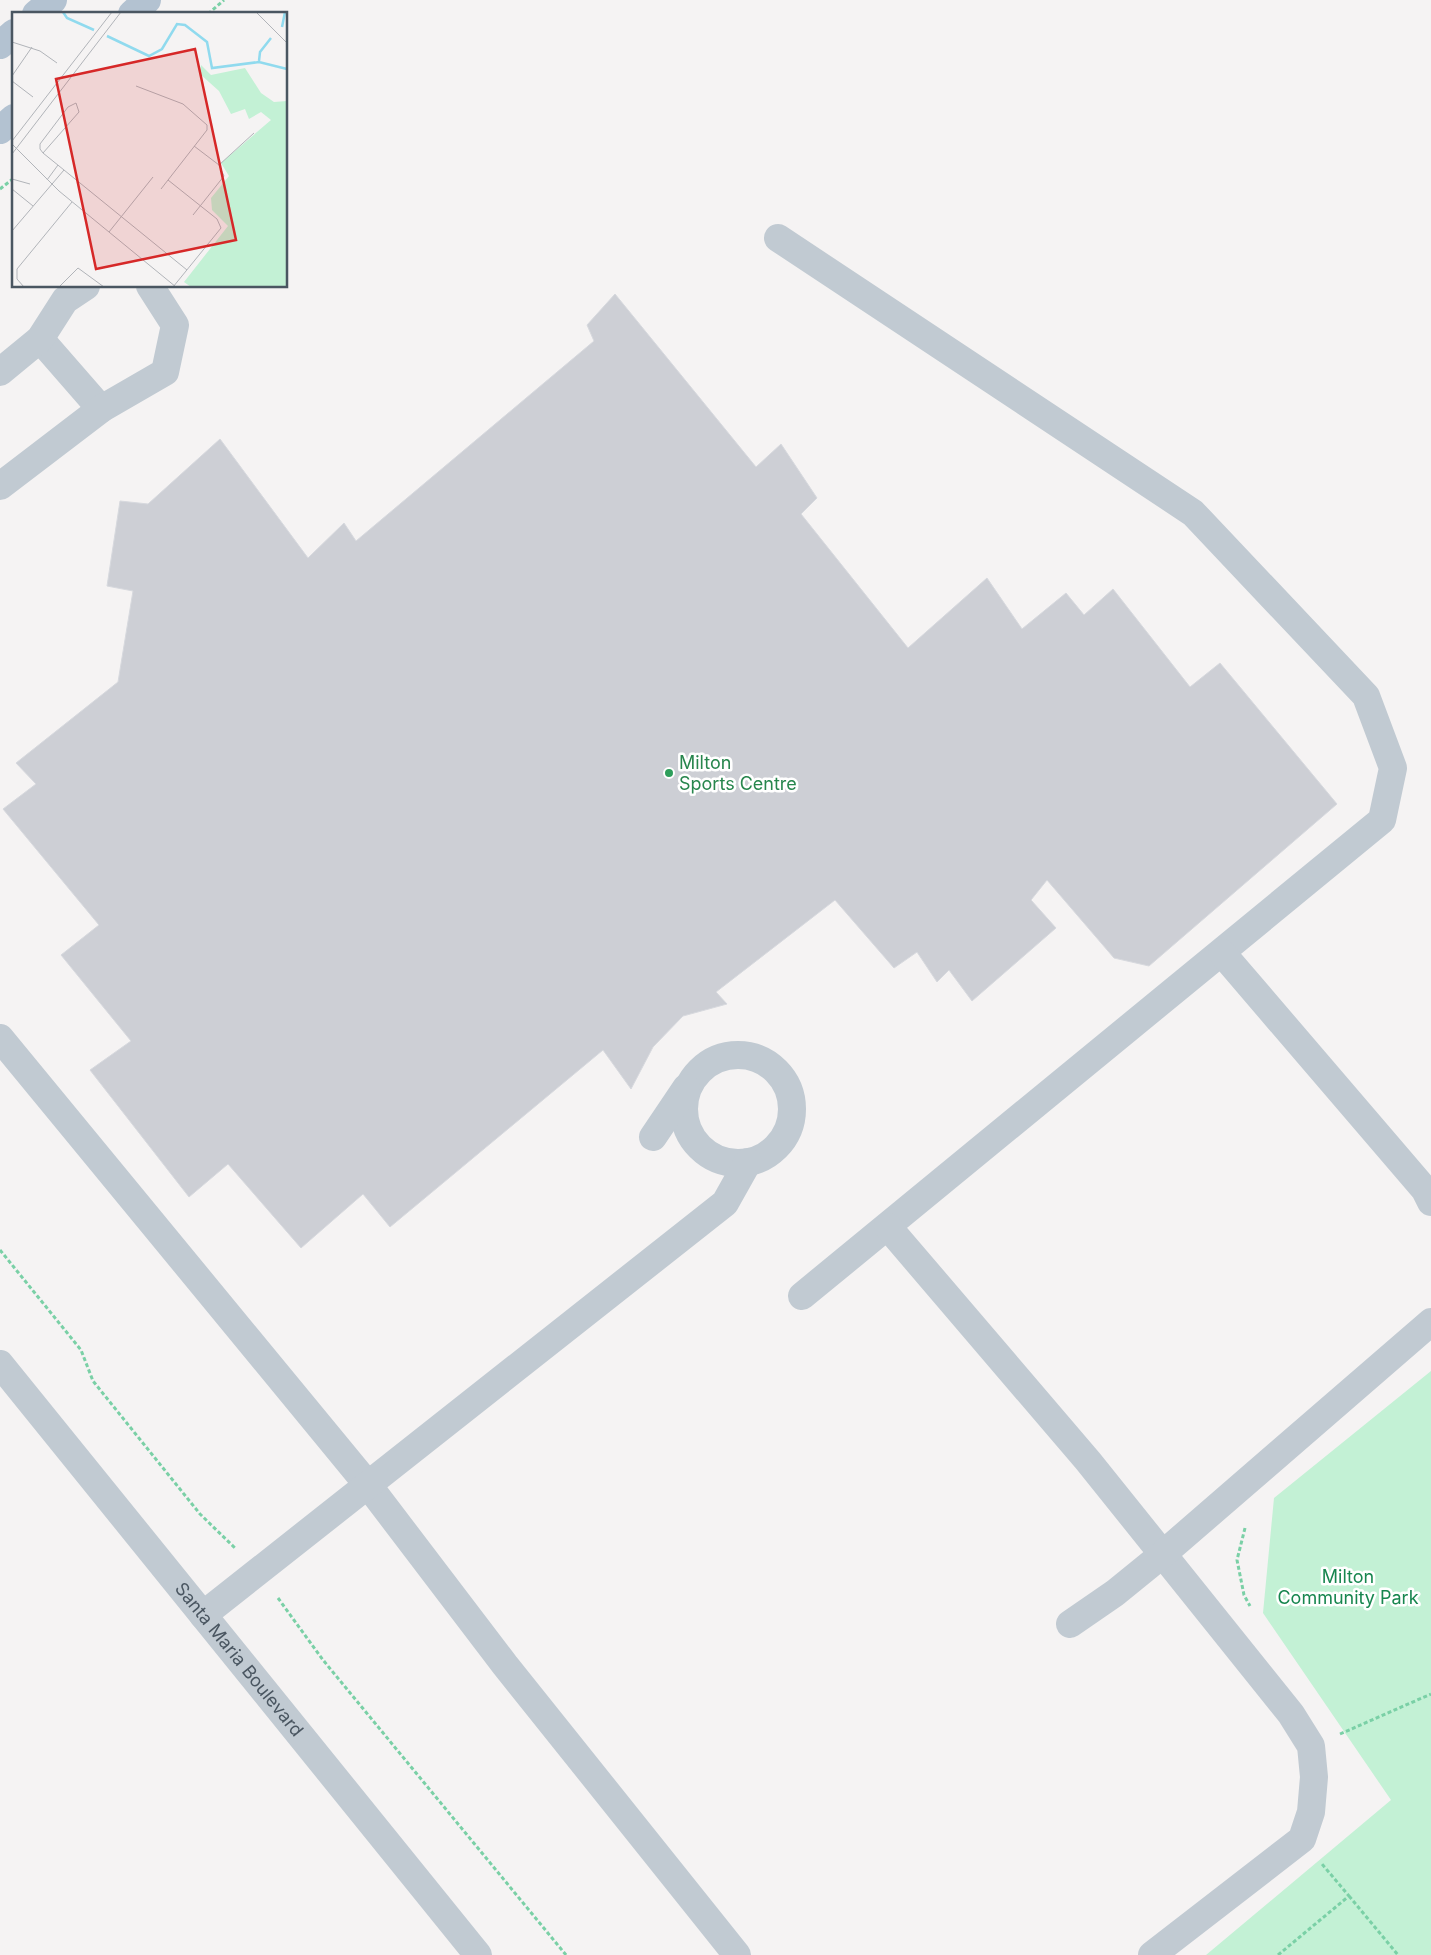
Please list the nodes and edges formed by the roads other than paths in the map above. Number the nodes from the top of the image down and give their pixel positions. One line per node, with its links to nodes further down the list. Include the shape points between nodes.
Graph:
1 (52, 0): 3 (main road)
2 (147, 0): 4 (main road)
3 (38, 12)
4 (134, 12)
5 (12, 35): 6 (main road)
6 (0, 45)
7 (12, 120): 8 (main road)
8 (0, 130)
9 (778, 238): 16 (street, via 1193,513 1366,696 1394,768 1382,820)
10 (83, 288): 12 (street, via 65,300)
11 (151, 288): 14 (street, via 175,325 165,372)
12 (40, 339): 13 (street); 14 (street)
13 (0, 372)
14 (101, 409): 15 (street)
15 (0, 486)
16 (1222, 953): 21 (street); 22 (street)
17 (0, 1038): 26 (street)
18 (690, 1083): 19 (street); 20 (street, via 684,1100 684,1117 689,1133 714,1157 730,1163); 20 (street, via 701,1069 732,1055 750,1056 767,1063 781,1076 789,1092 792,1110 789,1128 780,1144 765,1156)
19 (654, 1137)
20 (748, 1162): 26 (street, via 725,1203)
21 (1429, 1192)
22 (888, 1227): 23 (street); 27 (street)
23 (802, 1296)
24 (1431, 1322): 27 (street)
25 (0, 1364): 28 (street, Santa Maria Boulevard)
26 (368, 1485): 28 (street); 31 (street, via 505,1665)
27 (1163, 1554): 29 (street); 32 (street, via 1291,1714 1311,1746 1314,1777 1311,1812 1302,1839)
28 (203, 1615): 30 (street, Santa Maria Boulevard)
29 (1070, 1624)
30 (478, 1955)
31 (737, 1955)
32 (1152, 1955)

